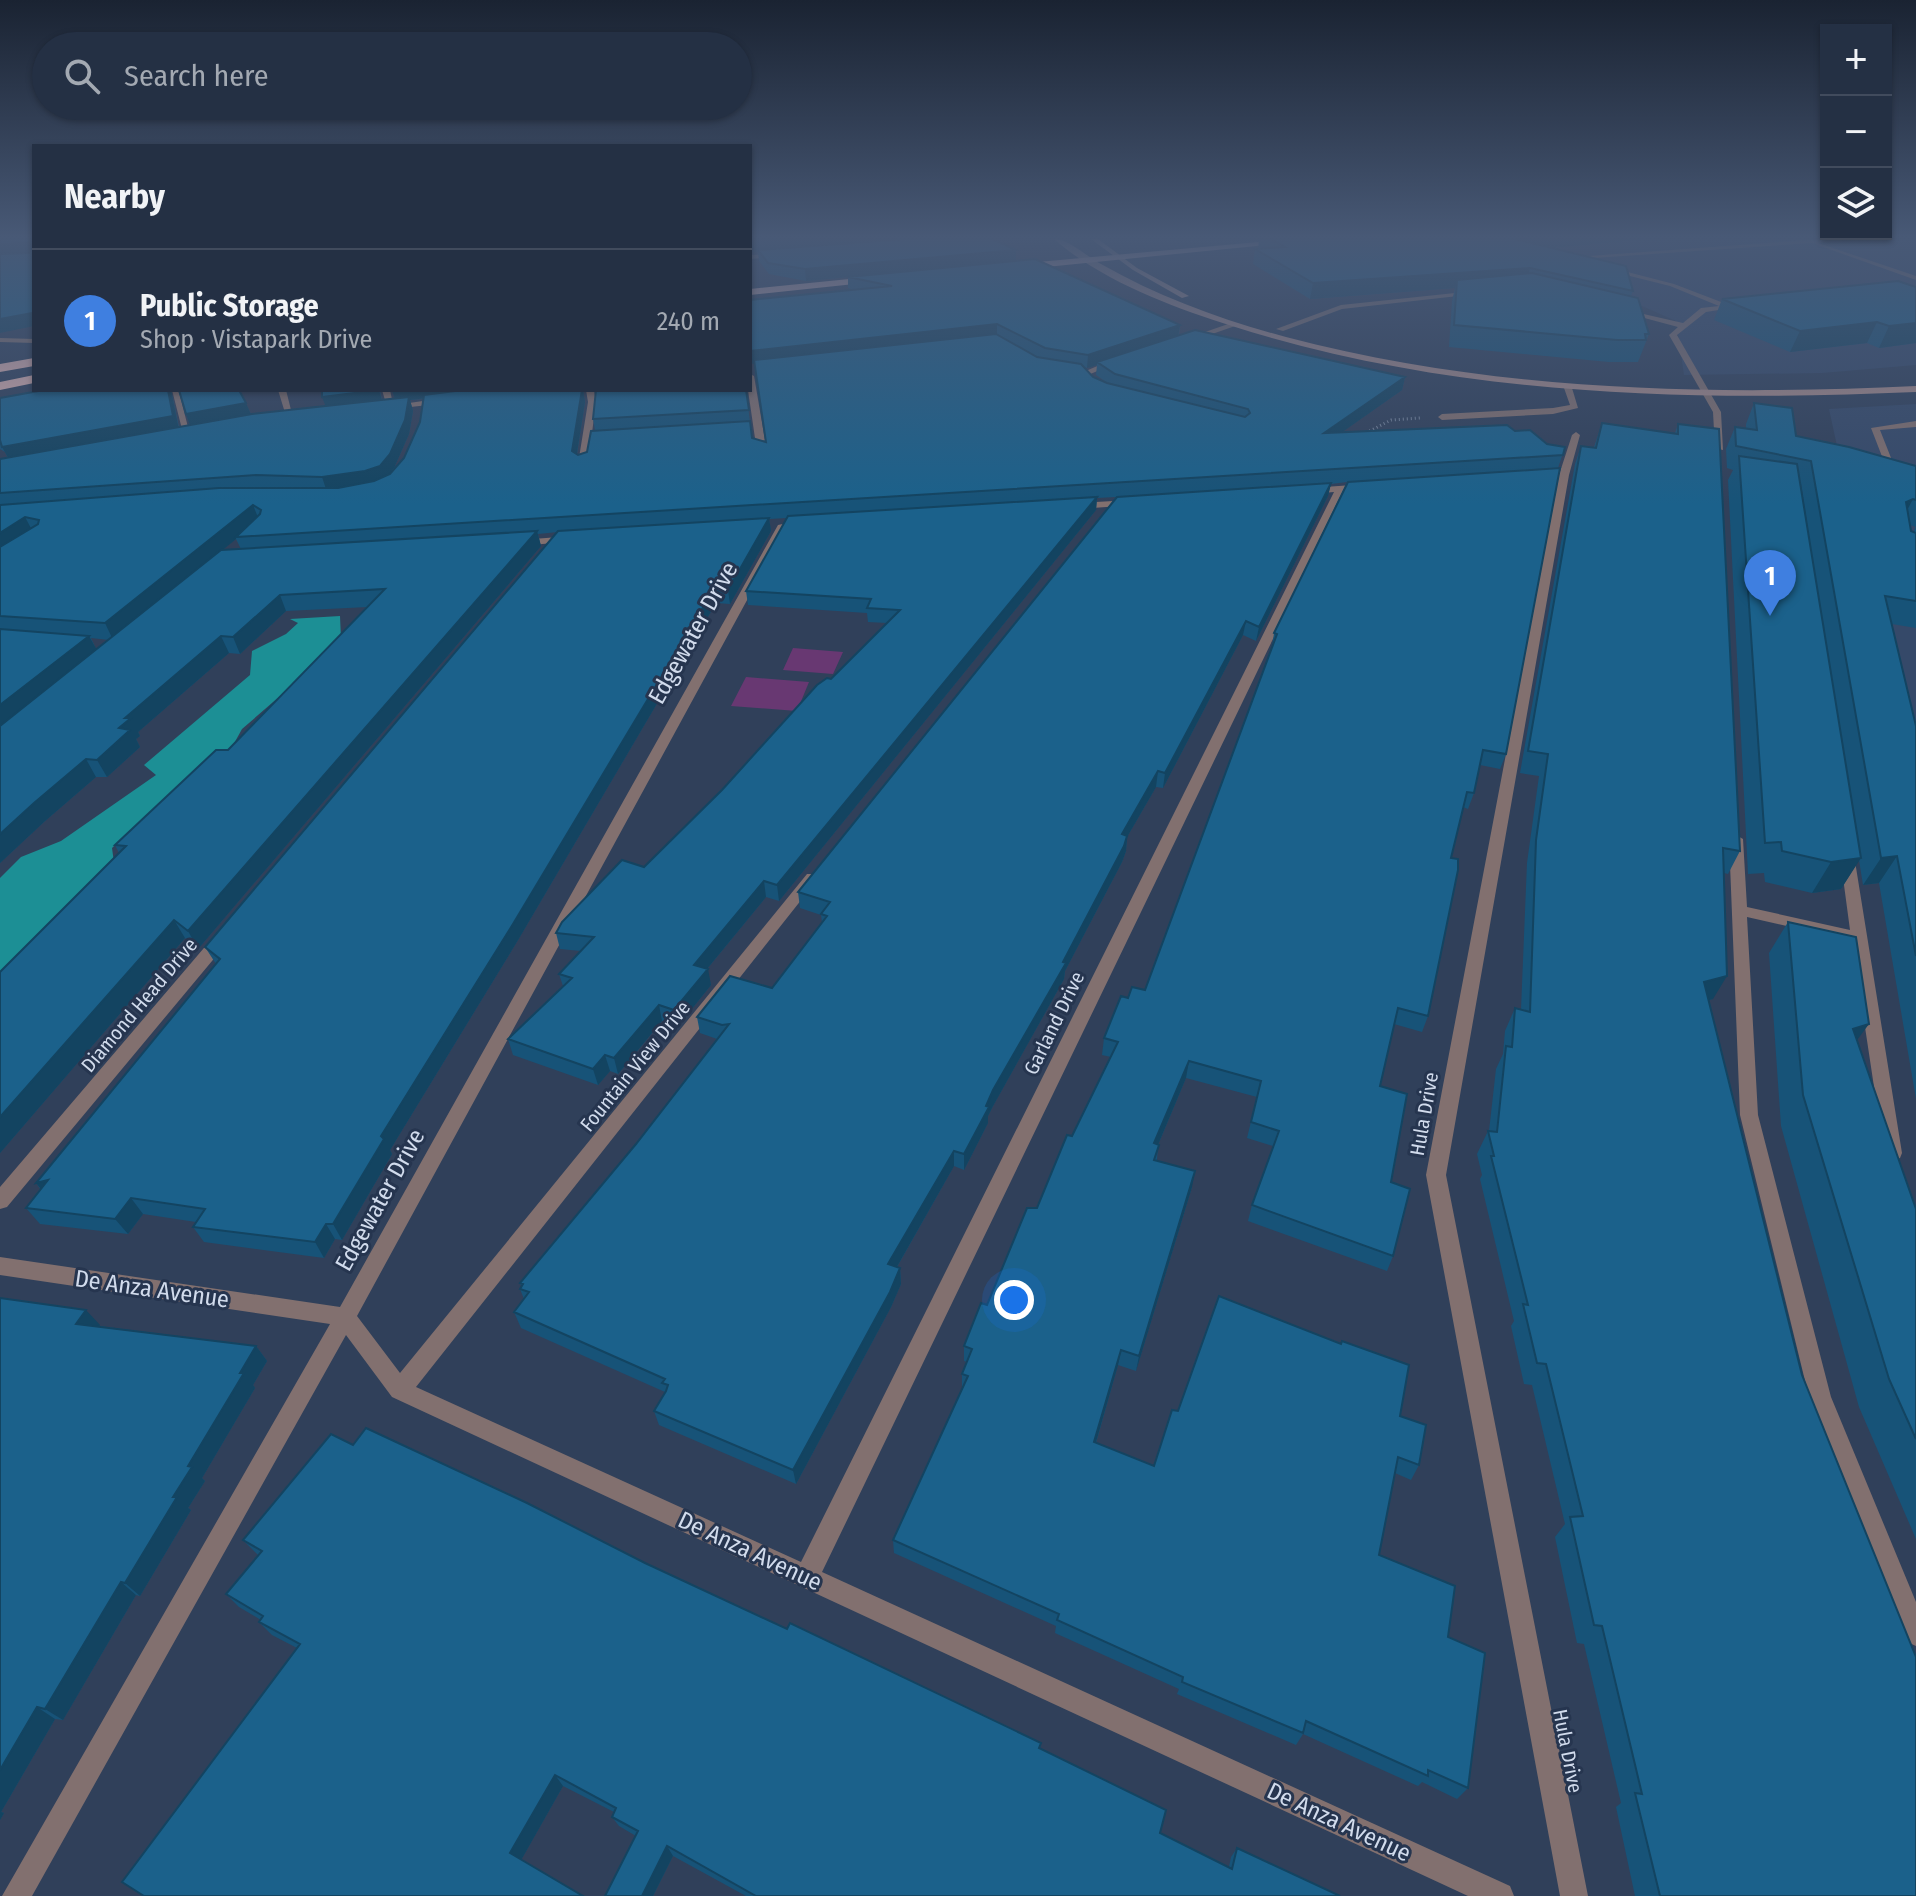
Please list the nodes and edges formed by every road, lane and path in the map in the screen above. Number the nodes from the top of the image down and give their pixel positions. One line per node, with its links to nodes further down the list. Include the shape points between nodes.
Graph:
1 (1226, 327): 8 (street)
2 (1244, 327): 22 (street, via 1355,356)
3 (1276, 327): 6 (street)
4 (1284, 327): 6 (street)
5 (1682, 327): 24 (street, via 1673,335)
6 (1280, 329): 24 (street, via 1493,371)
7 (0, 340): 9 (street)
8 (1184, 340)
9 (32, 341)
10 (32, 355): 12 (highway)
11 (1127, 358): 17 (street, via 1088,376)
12 (0, 359)
13 (32, 362): 15 (highway)
14 (765, 367): 16 (street)
15 (0, 368)
16 (752, 369)
17 (1071, 371)
18 (32, 379): 20 (highway)
19 (1916, 379): 24 (street)
20 (0, 386)
21 (752, 388): 37 (street)
22 (1568, 388): 24 (street); 34 (street, via 1575,406)
23 (1916, 389): 24 (street, via 1778,396)
24 (1705, 391): 47 (street, via 1717,412)
25 (175, 392): 40 (street)
26 (283, 392): 32 (street)
27 (387, 392): 30 (street)
28 (590, 392): 45 (street)
29 (452, 400): 30 (street)
30 (391, 407): 31 (street)
31 (377, 409)
32 (290, 416): 33 (street); 35 (street)
33 (301, 417)
34 (1442, 417): 41 (path, via 1391,420)
35 (275, 419)
36 (1916, 424): 49 (street, via 1875,428 1893,475)
37 (759, 429): 38 (street); 46 (street)
38 (743, 430)
39 (202, 431): 40 (street)
40 (187, 433): 43 (street)
41 (1356, 434)
42 (1576, 435): 73 (street, Hula Drive, via 1556,476 1436,1175)
43 (173, 436)
44 (604, 438): 45 (street)
45 (588, 439): 48 (street)
46 (762, 452)
47 (1720, 460)
48 (583, 464)
49 (1916, 482)
50 (1385, 486): 51 (street)
51 (1340, 489): 52 (street); 69 (street, Garland Drive)
52 (1294, 492)
53 (1142, 502): 54 (street, via 1106,510)
54 (1064, 507)
55 (783, 525): 67 (street, Edgewater Drive)
56 (586, 538): 57 (street, via 551,546)
57 (509, 543)
58 (1735, 817): 61 (street)
59 (1845, 843): 63 (street)
60 (825, 861): 68 (street, Fountain View Drive)
61 (1739, 910): 63 (street); 70 (street, via 1749,1115 1820,1397)
62 (230, 928): 65 (street, Diamond Head Drive)
63 (1859, 937): 64 (street)
64 (1897, 1165)
65 (0, 1201)
66 (0, 1266): 67 (street, De Anza Avenue)
67 (345, 1317): 68 (street, De Anza Avenue); 71 (street, Edgewater Drive)
68 (400, 1390): 69 (street, De Anza Avenue)
69 (807, 1577): 72 (street, De Anza Avenue)
70 (1916, 1633)
71 (16, 1896)
72 (1500, 1896)
73 (1574, 1896)

